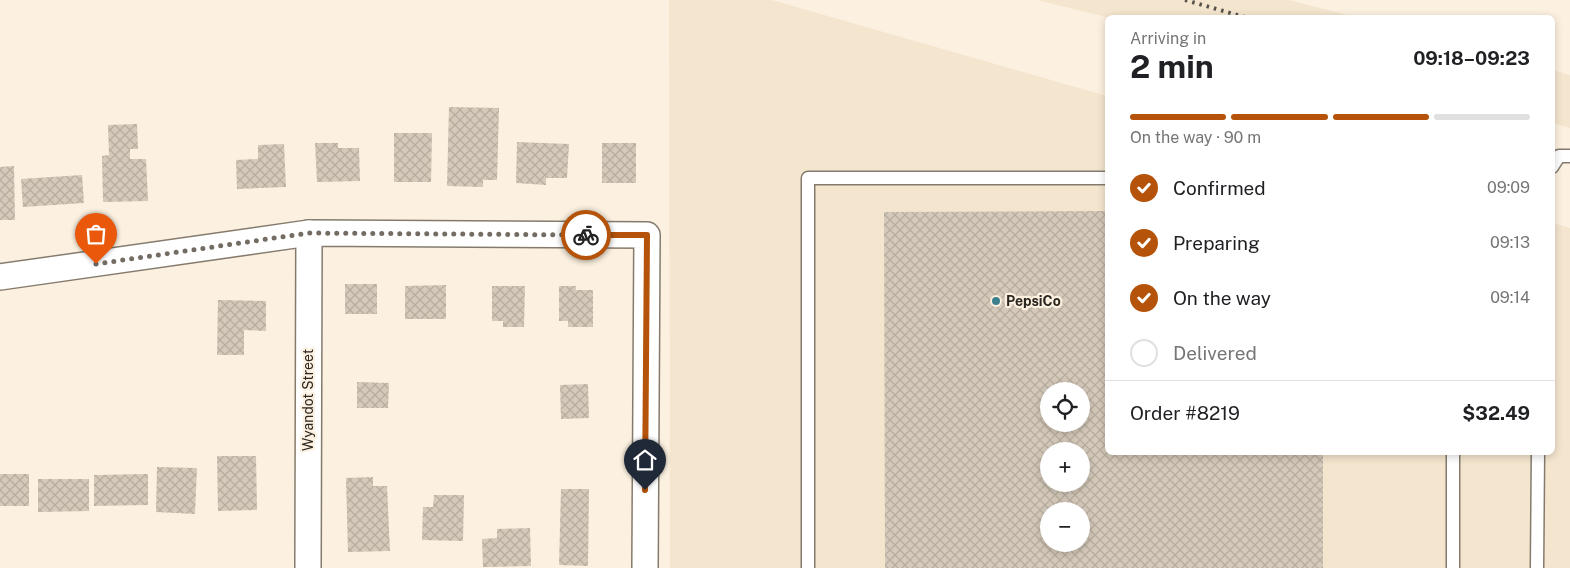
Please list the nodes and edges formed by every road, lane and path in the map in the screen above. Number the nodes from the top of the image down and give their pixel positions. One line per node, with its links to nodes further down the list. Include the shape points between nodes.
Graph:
1 (1570, 156): 2 (lane, via 1559,156)
2 (1555, 162)
3 (1105, 178): 10 (lane, via 808,178)
4 (309, 233): 5 (street); 8 (street, Wyandot Street); 9 (street, via 647,235)
5 (0, 278)
6 (1453, 455): 11 (lane)
7 (1538, 455): 12 (lane)
8 (308, 568)
9 (645, 568)
10 (808, 568)
11 (1453, 568)
12 (1537, 568)

